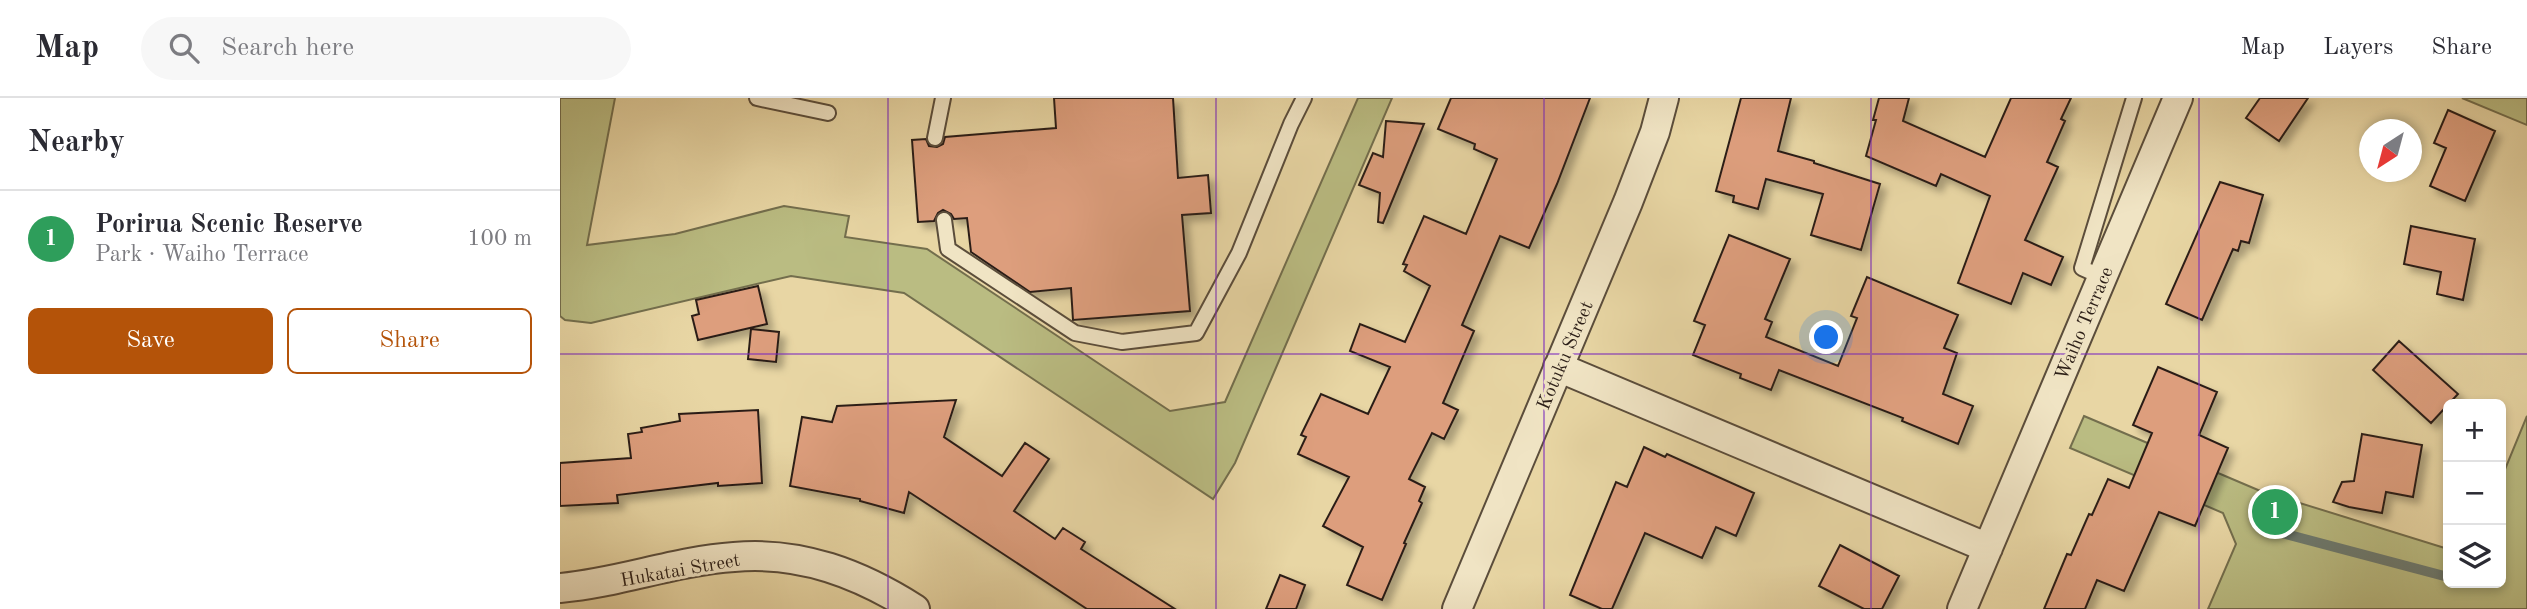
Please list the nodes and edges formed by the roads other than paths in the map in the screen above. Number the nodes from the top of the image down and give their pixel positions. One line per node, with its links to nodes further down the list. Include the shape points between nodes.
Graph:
1 (757, 98): 7 (lane)
2 (943, 98): 8 (lane)
3 (1304, 98): 9 (lane, via 1239,253 1196,333 1122,342 1075,333 948,249)
4 (1664, 98): 11 (street, Kotuku Street, via 1628,202)
5 (2134, 98): 10 (lane, via 2082,268)
6 (2178, 98): 10 (street, Waiho Terrace)
7 (828, 113)
8 (934, 138)
9 (944, 220)
10 (2102, 276): 12 (street, Waiho Terrace)
11 (1558, 367): 12 (street); 15 (street, Kotuku Street)
12 (1988, 548): 16 (street, Waiho Terrace)
13 (560, 588): 14 (street, Hukatai Street, via 713,559 763,557 851,573)
14 (915, 609)
15 (1457, 609)
16 (1962, 609)

